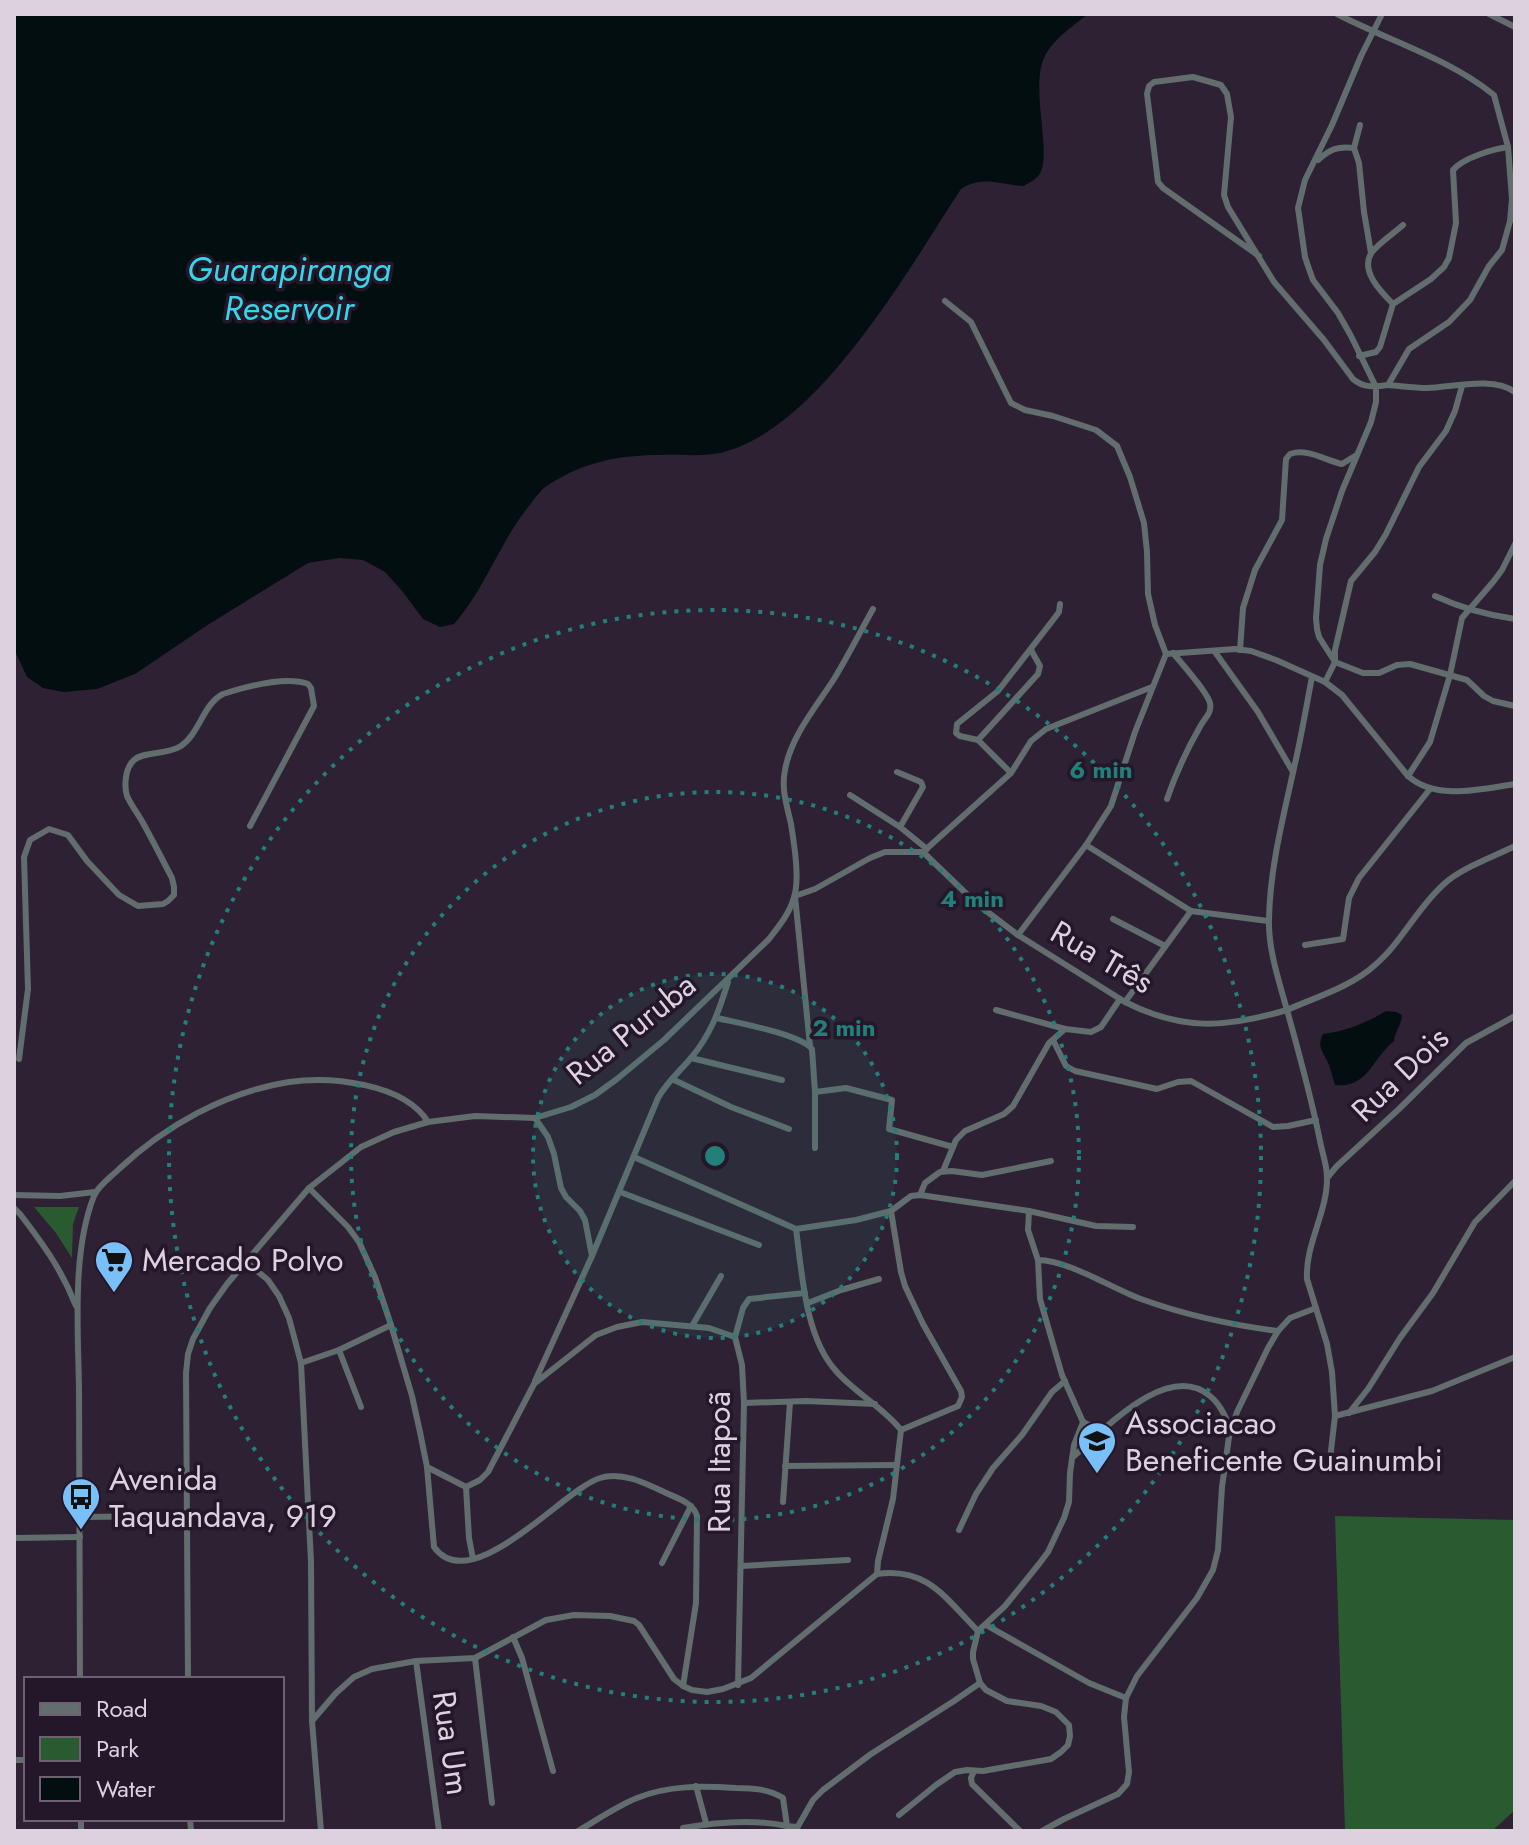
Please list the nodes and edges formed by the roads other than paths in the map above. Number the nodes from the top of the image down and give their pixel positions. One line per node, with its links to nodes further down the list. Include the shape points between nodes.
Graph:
1 (1337, 14): 5 (street)
2 (1382, 14): 5 (street)
3 (1489, 14): 4 (street)
4 (1515, 27)
5 (1373, 32): 7 (street, via 1485,87 1494,95); 9 (street)
6 (1360, 125): 8 (street)
7 (1508, 147): 14 (street, via 1453,170 1456,223 1449,258 1431,279); 16 (street, via 1512,199 1502,250 1470,300 1449,322 1409,349)
8 (1354, 148): 9 (street, via 1340,146); 11 (street)
9 (1314, 163): 15 (street, via 1298,208 1305,257)
10 (1403, 225): 11 (street)
11 (1371, 253): 14 (street, via 1370,275)
12 (1259, 256): 12 (street, via 1158,182 1147,94 1154,82 1193,77 1221,85 1227,94 1231,117 1224,195); 18 (street, via 1353,379)
13 (945, 301): 30 (street, via 971,322 1011,403 1096,430 1117,446 1144,523 1155,625)
14 (1393, 304): 15 (street, via 1380,347)
15 (1359, 356): 18 (street)
16 (1388, 385): 17 (street); 18 (street)
17 (1462, 386): 19 (street, via 1486,382); 31 (street, via 1446,431 1419,467 1375,552 1351,581)
18 (1376, 387): 20 (street, via 1376,408)
19 (1515, 392)
20 (1359, 452): 28 (street, via 1342,464 1305,451 1286,459 1282,520 1255,570 1243,608); 31 (street, via 1320,565 1317,629)
21 (1515, 544): 25 (street, via 1502,570)
22 (1435, 596): 25 (street)
23 (1060, 604): 27 (street)
24 (873, 609): 53 (street, Rua Puruba, via 788,757 784,795 796,861)
25 (1468, 610): 26 (street); 32 (street)
26 (1515, 619)
27 (1031, 650): 37 (street, via 1040,666 1038,674); 37 (street, via 998,691 957,724 956,733)
28 (1240, 650): 29 (street); 33 (street)
29 (1215, 652): 30 (street); 39 (street)
30 (1170, 654): 35 (street); 45 (street, via 1211,706)
31 (1335, 662): 32 (street, via 1369,674 1410,664); 34 (street)
32 (1450, 675): 36 (street, via 1467,680 1493,701); 41 (street, via 1430,742)
33 (1312, 677): 34 (street); 39 (street)
34 (1325, 682): 41 (street, via 1342,695)
35 (1152, 687): 40 (street, via 1046,729 1031,741); 48 (street, via 1111,806)
36 (1515, 706)
37 (978, 740): 40 (street)
38 (897, 772): 47 (street, via 923,787)
39 (1293, 772): 56 (street)
40 (1011, 773): 50 (street)
41 (1408, 776): 43 (street)
42 (1515, 784): 43 (street, via 1467,791)
43 (1430, 789): 58 (street, via 1359,878 1349,898 1343,939)
44 (850, 795): 47 (street, Rua Três)
45 (1167, 799)
46 (250, 826): 52 (street, via 314,706 308,684 280,682 223,694 180,746 131,763 127,795 172,878 174,895 168,901 138,906 119,895 68,835 49,829 30,840)
47 (900, 827): 50 (street, Rua Três)
48 (1086, 845): 54 (street); 57 (street)
49 (1515, 846): 63 (street, Rua Três, via 1446,882 1391,949 1356,980)
50 (925, 850): 53 (street, via 885,852); 57 (street, Rua Três, via 977,904)
51 (14, 855): 52 (street)
52 (24, 857): 70 (street, via 28,989)
53 (795, 896): 60 (street, Rua Puruba, via 769,939); 68 (street)
54 (1191, 911): 56 (street); 59 (street)
55 (1113, 919): 59 (street)
56 (1268, 921): 63 (street)
57 (1018, 935): 61 (street, Rua Três)
58 (1305, 945)
59 (1165, 946): 61 (street)
60 (728, 981): 65 (street); 74 (street, Rua Puruba, via 595,1095)
61 (1122, 1000): 63 (street, Rua Três, via 1192,1024 1227,1023); 66 (street, via 1101,1027 1091,1032)
62 (996, 1010): 66 (street)
63 (1287, 1010): 75 (street)
64 (1515, 1016): 83 (street, Rua Dois, via 1466,1043)
65 (717, 1018): 68 (street); 69 (street)
66 (1065, 1029): 67 (street)
67 (1053, 1040): 75 (street, via 1066,1066 1075,1071 1157,1089 1191,1081 1273,1127); 78 (street, via 1013,1106 965,1131)
68 (810, 1046): 73 (street)
69 (691, 1058): 71 (street); 72 (street)
70 (19, 1059)
71 (672, 1079): 77 (street); 80 (street, via 658,1098)
72 (782, 1080)
73 (815, 1092): 78 (street, via 846,1088 892,1100 889,1129); 79 (street)
74 (535, 1118): 76 (street, Rua Puruba, via 475,1116); 96 (street, via 548,1137 561,1188 585,1220)
75 (1316, 1120): 83 (street)
76 (428, 1122): 85 (street, Rua Puruba, via 361,1147); 86 (street, via 411,1104 354,1083 284,1083 230,1098 175,1125)
77 (789, 1129)
78 (953, 1147): 82 (street)
79 (815, 1148)
80 (634, 1157): 87 (street); 94 (street)
81 (1051, 1161): 82 (street, via 982,1175)
82 (943, 1171): 89 (street, via 925,1183)
83 (1327, 1178): 103 (street, via 1306,1270)
84 (1515, 1181): 118 (street, via 1475,1222 1433,1293)
85 (309, 1188): 98 (street, Rua Puruba); 105 (street, via 359,1242)
86 (95, 1192): 88 (street); 104 (street, via 83,1235)
87 (620, 1192): 95 (street); 96 (street)
88 (14, 1195)
89 (920, 1195): 91 (street); 92 (street)
90 (14, 1208): 104 (street, via 52,1257)
91 (891, 1211): 94 (street); 122 (street, via 905,1286 962,1397 958,1406)
92 (1029, 1211): 93 (street, via 1096,1226); 97 (street, via 1028,1230)
93 (1133, 1227)
94 (796, 1229): 101 (street)
95 (759, 1245)
96 (592, 1256): 113 (street)
97 (1038, 1260): 107 (street, via 1056,1262 1188,1314); 112 (street, via 1040,1299)
98 (245, 1261): 111 (street, via 279,1296); 132 (street, Rua Puruba, via 210,1308 188,1354)
99 (721, 1276): 106 (street)
100 (879, 1279): 102 (street)
101 (805, 1293): 102 (street); 108 (street, via 749,1299)
102 (808, 1303): 116 (street, via 827,1359)
103 (1316, 1308): 107 (street, via 1290,1318); 119 (street, via 1327,1344)
104 (77, 1309): 133 (street)
105 (391, 1325): 109 (street); 128 (street)
106 (692, 1326): 108 (street); 113 (street, via 642,1322 617,1327 596,1335)
107 (1278, 1331): 121 (street)
108 (735, 1337): 115 (street, Rua Itapoã)
109 (339, 1350): 111 (street); 117 (street)
110 (1515, 1357): 118 (street, via 1432,1391)
111 (301, 1363): 153 (street)
112 (1065, 1381): 120 (street); 134 (street, via 993,1468)
113 (534, 1384): 129 (street, via 488,1472)
114 (790, 1402): 115 (street); 116 (street); 127 (street)
115 (744, 1403): 140 (street, Rua Itapoã)
116 (875, 1404): 122 (street)
117 (361, 1407)
118 (1349, 1413): 119 (street)
119 (1335, 1416): 125 (street)
120 (1083, 1422): 123 (street); 124 (street)
121 (1231, 1428): 123 (street, via 1211,1397 1184,1386 1147,1397); 152 (street, via 1213,1570)
122 (901, 1430): 126 (street)
123 (1102, 1432): 124 (street)
124 (1073, 1457): 142 (street, via 1068,1506 1048,1552)
125 (1330, 1459)
126 (897, 1465): 127 (street); 141 (street)
127 (785, 1466): 130 (street)
128 (427, 1467): 129 (street); 137 (street, via 434,1547 451,1560)
129 (466, 1487): 137 (street)
130 (783, 1502)
131 (691, 1506): 137 (street, via 632,1478 602,1477 516,1538); 139 (street); 151 (street, via 697,1516 696,1603)
132 (187, 1516): 133 (street); 148 (street, Rua Puruba)
133 (80, 1517): 135 (street)
134 (959, 1530)
135 (80, 1537): 136 (street); 147 (street)
136 (14, 1538)
137 (473, 1559)
138 (848, 1560): 140 (street)
139 (662, 1563)
140 (742, 1566): 150 (street, Rua Itapoã)
141 (877, 1574): 143 (street, via 903,1573 925,1580); 150 (street)
142 (986, 1625): 143 (street); 152 (street)
143 (978, 1631): 149 (street, via 973,1659)
144 (513, 1637): 145 (street); 151 (street, via 546,1620 574,1615 634,1621); 154 (street)
145 (475, 1658): 146 (street); 157 (street)
146 (416, 1661): 153 (street, via 354,1677); 164 (street, Rua Um)
147 (80, 1677)
148 (188, 1677)
149 (980, 1683): 155 (street, via 1007,1701 1056,1712 1069,1725 1070,1736 1065,1749 1051,1759); 162 (street, via 823,1790)
150 (738, 1685): 151 (street, via 707,1692)
151 (683, 1686)
152 (1126, 1698): 167 (street, via 1129,1772 1124,1790)
153 (312, 1721): 163 (street)
154 (553, 1771)
155 (974, 1771): 158 (street, via 955,1772); 166 (street, via 976,1790)
156 (696, 1786): 159 (street); 160 (street, via 774,1792 783,1798); 165 (street, via 637,1798)
157 (492, 1803)
158 (899, 1815)
159 (706, 1823): 160 (street); 161 (street)
160 (787, 1826): 162 (street)
161 (683, 1828)
162 (797, 1829)
163 (321, 1831)
164 (439, 1831)
165 (578, 1831)
166 (1020, 1831)
167 (1042, 1831)

